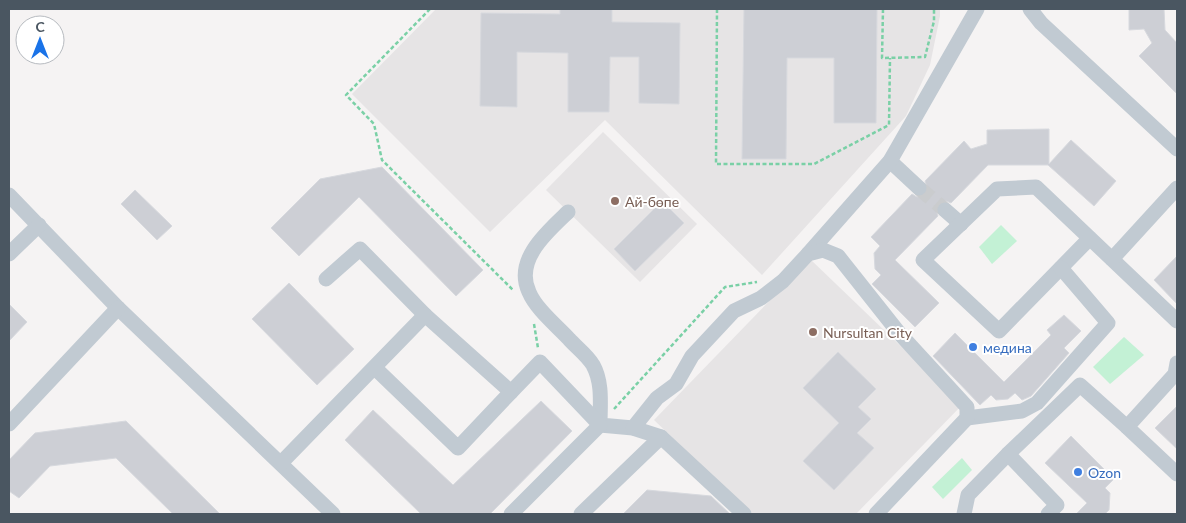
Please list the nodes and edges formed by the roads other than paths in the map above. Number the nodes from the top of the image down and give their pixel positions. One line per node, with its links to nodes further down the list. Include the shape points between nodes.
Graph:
1 (978, 9): 4 (street)
2 (1030, 9): 3 (street, via 1041,23)
3 (1177, 149)
4 (890, 161): 5 (street); 14 (street)
5 (919, 188)
6 (1177, 188): 15 (street)
7 (9, 195): 11 (street)
8 (945, 210): 10 (street)
9 (568, 212): 26 (street, via 530,255 525,281 529,294 545,314 592,363 600,387)
10 (961, 224): 12 (street, via 997,189 1036,187); 16 (street, via 923,260 999,331)
11 (39, 225): 13 (street); 18 (street)
12 (1090, 238): 15 (street); 16 (street)
13 (9, 254)
14 (808, 254): 24 (street, via 823,250 838,256 899,332 967,407); 28 (street, via 783,281 761,298 734,311 692,356 676,384 657,398)
15 (1112, 260): 20 (street)
16 (1061, 268): 24 (street, via 1108,323 1037,403 1022,412)
17 (326, 279): 19 (street, via 360,249)
18 (118, 308): 25 (street); 31 (street)
19 (425, 314): 22 (street); 23 (street)
20 (1177, 321)
21 (1177, 363): 27 (street, via 1175,374)
22 (375, 368): 23 (street, via 458,448); 31 (street)
23 (511, 392): 26 (street, via 540,362)
24 (967, 418): 37 (street)
25 (9, 424)
26 (600, 425): 28 (street); 34 (street)
27 (1127, 427): 30 (street, via 1080,385); 32 (street)
28 (633, 428): 29 (street)
29 (661, 437): 35 (street); 36 (street)
30 (1008, 454): 38 (street, via 968,495); 39 (street, via 1057,505)
31 (281, 463): 33 (street)
32 (1177, 474)
33 (333, 514)
34 (511, 514)
35 (581, 514)
36 (744, 514)
37 (876, 514)
38 (964, 514)
39 (1048, 514)

